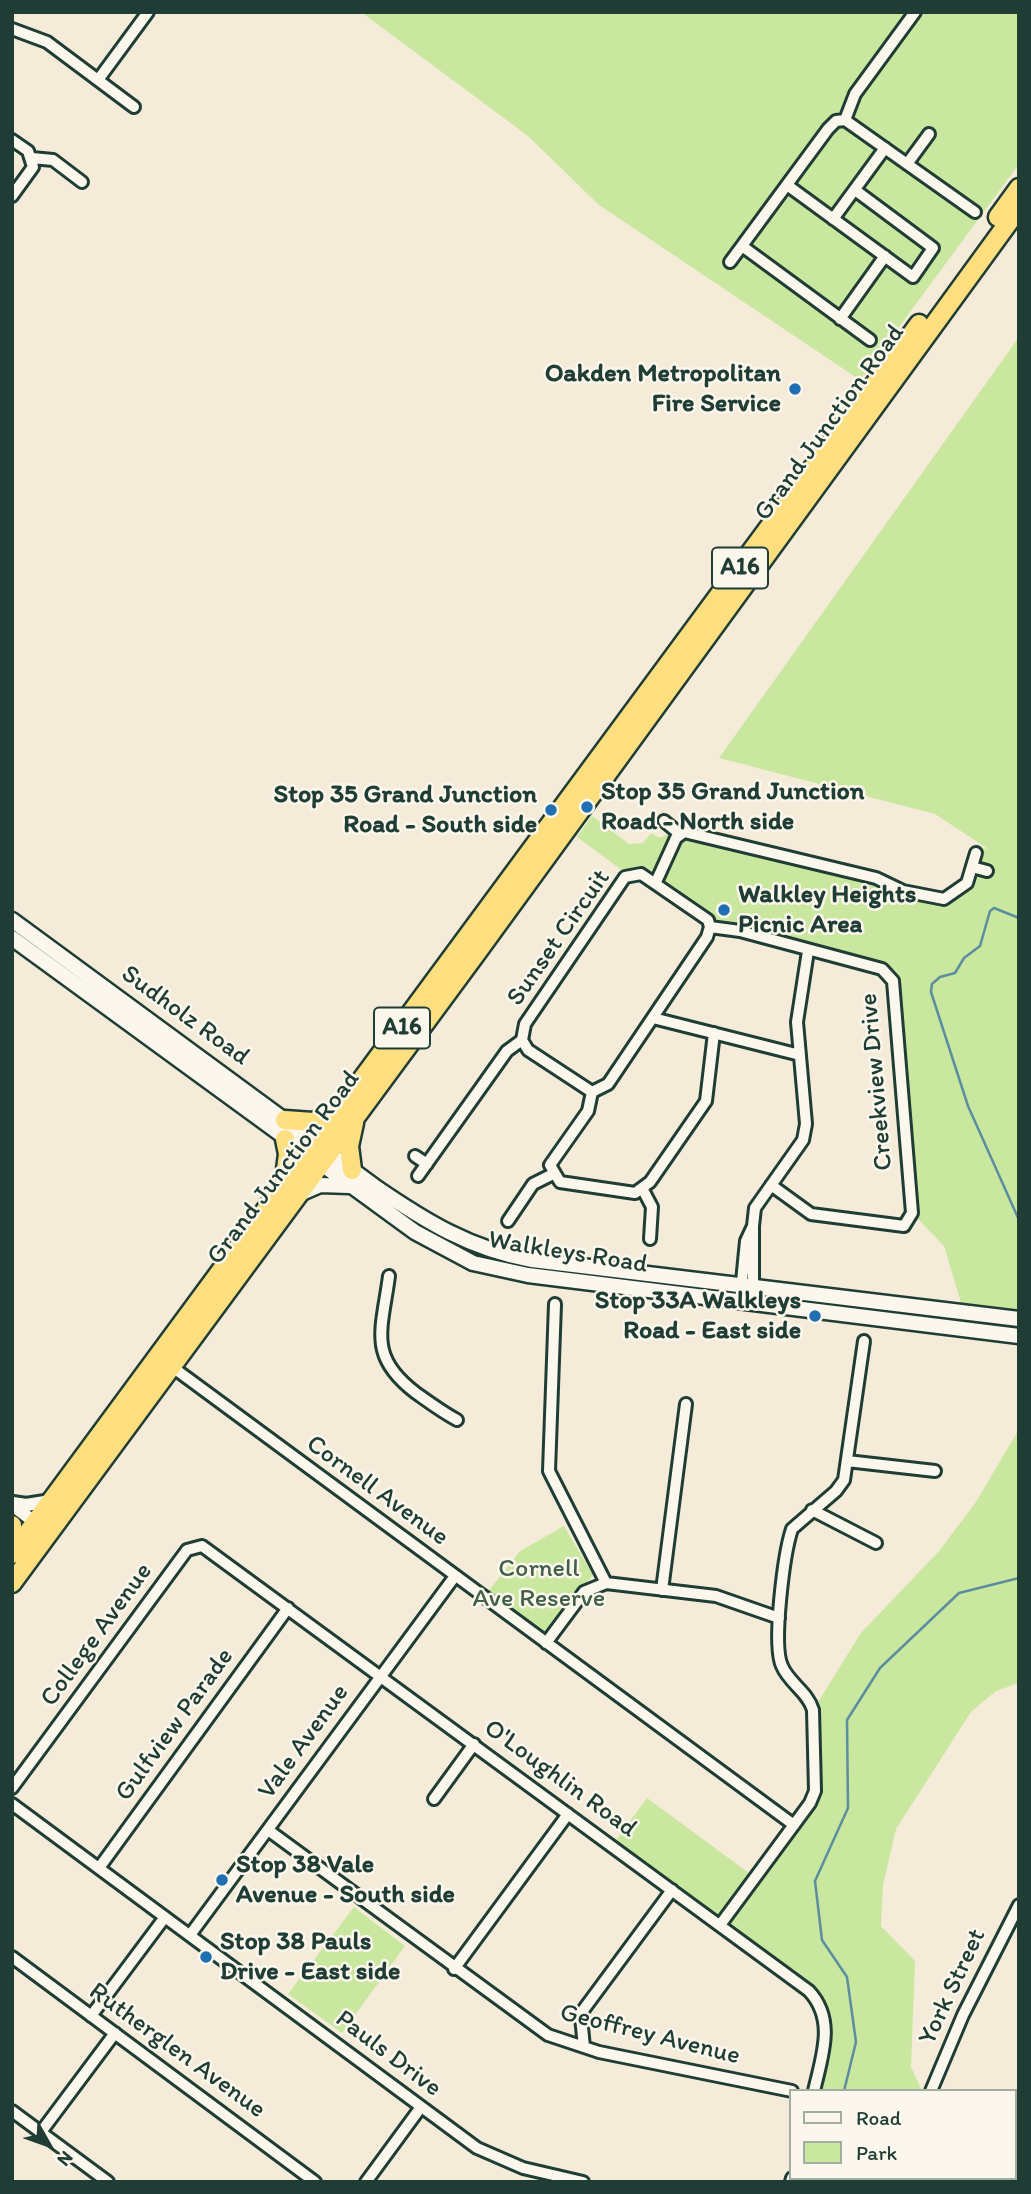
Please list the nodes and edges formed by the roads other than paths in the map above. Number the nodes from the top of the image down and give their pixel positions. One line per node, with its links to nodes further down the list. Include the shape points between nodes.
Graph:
1 (148, 12): 4 (street)
2 (915, 12): 6 (street, via 855,94)
3 (12, 29): 4 (street, via 47,42)
4 (98, 80): 5 (street)
5 (134, 107)
6 (845, 120): 9 (street); 13 (street, via 828,129)
7 (929, 134): 11 (street)
8 (12, 140): 10 (street)
9 (885, 148): 11 (street); 15 (street)
10 (32, 158): 12 (street, via 52,160); 16 (street, via 33,167)
11 (907, 164): 18 (street)
12 (82, 181)
13 (787, 185): 19 (street); 20 (street)
14 (1019, 188): 25 (highway, Grand Junction Road / A16)
15 (855, 190): 19 (street); 21 (street, via 933,248 913,276)
16 (12, 197)
17 (1019, 208): 25 (highway, Grand Junction Road / A16)
18 (975, 212)
19 (833, 219): 21 (street)
20 (742, 246): 22 (street); 23 (street)
21 (885, 256): 23 (street)
22 (730, 262)
23 (840, 318): 24 (street)
24 (870, 340)
25 (879, 389): 41 (highway, Grand Junction Road / A16)
26 (664, 821): 27 (street)
27 (680, 834): 29 (street, via 708,835 944,900 967,883); 31 (street)
28 (976, 853): 29 (street)
29 (972, 867): 30 (street)
30 (987, 872)
31 (656, 881): 33 (street, Sunset Circuit, via 708,919); 38 (street, Sunset Circuit, via 641,874 625,877 525,1024)
32 (12, 920): 42 (main road, Sudholz Road)
33 (710, 927): 35 (street, Creekview Drive); 36 (street)
34 (12, 938): 42 (main road, Sudholz Road)
35 (808, 951): 39 (street, via 797,1022); 49 (street, Creekview Drive, via 882,969 892,981 912,1213 904,1226 825,1217 811,1214)
36 (653, 1018): 37 (street); 40 (street, via 608,1084)
37 (714, 1033): 39 (street); 50 (street, via 706,1101)
38 (522, 1040): 40 (street, Sunset Circuit, via 528,1050); 45 (street, via 507,1051)
39 (800, 1055): 49 (street, via 806,1124 803,1140)
40 (592, 1092): 46 (street, via 588,1111 550,1166)
41 (349, 1113): 42 (highway); 43 (highway, Grand Junction Road / A16); 48 (highway)
42 (285, 1129): 43 (main road, Sudholz Road); 51 (highway)
43 (318, 1154): 48 (main road, Walkleys Road); 51 (highway, Grand Junction Road / A16)
44 (415, 1156): 45 (street)
45 (426, 1164): 47 (street)
46 (553, 1174): 50 (street, via 560,1182 627,1194); 52 (street, via 533,1184)
47 (418, 1176)
48 (351, 1178): 51 (main road); 55 (main road, Walkleys Road, via 489,1251); 56 (main road, Walkleys Road, via 427,1241 483,1266)
49 (771, 1185): 55 (street, via 755,1208)
50 (642, 1188): 53 (street, via 652,1207)
51 (290, 1192): 61 (highway, Grand Junction Road / A16)
52 (508, 1221)
53 (650, 1239)
54 (389, 1276): 63 (street, via 381,1341 386,1364 399,1380)
55 (747, 1286): 56 (street); 58 (main road, Walkleys Road)
56 (747, 1302): 59 (main road, Walkleys Road)
57 (555, 1304): 77 (street, via 549,1471)
58 (1019, 1319)
59 (1019, 1336)
60 (864, 1341): 64 (street)
61 (164, 1362): 66 (highway, Grand Junction Road / A16); 70 (highway, Grand Junction Road / A16); 75 (street, Cornell Avenue)
62 (686, 1404): 78 (street)
63 (457, 1420)
64 (848, 1461): 65 (street); 68 (street, via 842,1484)
65 (935, 1471)
66 (51, 1501): 67 (street); 70 (highway, Grand Junction Road / A16)
67 (12, 1504): 70 (street)
68 (812, 1510): 71 (street); 80 (street, via 790,1534)
69 (12, 1517): 70 (street)
70 (34, 1530): 72 (highway); 74 (highway, Grand Junction Road / A16); 76 (highway, Grand Junction Road / A16)
71 (876, 1543)
72 (12, 1544)
73 (197, 1545): 79 (street, O'Loughlin Road); 84 (street, College Avenue, via 187,1550)
74 (12, 1553)
75 (455, 1576): 81 (street, Cornell Avenue); 82 (street, Vale Avenue)
76 (12, 1583)
77 (606, 1583): 78 (street); 81 (street, via 584,1591)
78 (662, 1590): 80 (street, via 722,1597)
79 (288, 1608): 82 (street, O'Loughlin Road); 90 (street, Gulfview Parade)
80 (779, 1618): 88 (street, via 779,1658 790,1680 810,1700 814,1715 815,1791)
81 (546, 1643): 88 (street, Cornell Avenue)
82 (381, 1676): 83 (street, O'Loughlin Road); 89 (street, Vale Avenue)
83 (474, 1744): 85 (street); 87 (street, O'Loughlin Road)
84 (12, 1788)
85 (434, 1799)
86 (12, 1804): 90 (street, Pauls Drive)
87 (568, 1814): 91 (street, O'Loughlin Road); 97 (street)
88 (794, 1825): 94 (street)
89 (268, 1830): 95 (street, Vale Avenue); 97 (street, Geoffrey Avenue)
90 (99, 1868): 93 (street, Pauls Drive)
91 (672, 1890): 94 (street, O'Loughlin Road); 100 (street, via 584,2009)
92 (1019, 1905): 102 (street, York Street, via 963,2015)
93 (165, 1917): 95 (street, Pauls Drive); 98 (street)
94 (720, 1925): 101 (street, O'Loughlin Road, via 817,2001 825,2035)
95 (190, 1935): 104 (street, Pauls Drive)
96 (12, 1957): 98 (street, Rutherglen Avenue)
97 (454, 1969): 100 (street, Geoffrey Avenue, via 538,2030)
98 (91, 2016): 99 (street, Rutherglen Avenue)
99 (115, 2033): 106 (street); 107 (street, Rutherglen Avenue)
100 (584, 2047): 103 (street, Geoffrey Avenue)
101 (814, 2089)
102 (932, 2089)
103 (790, 2091)
104 (421, 2107): 109 (street); 110 (street, Pauls Drive, via 490,2156)
105 (12, 2111): 106 (street)
106 (41, 2132): 108 (street)
107 (313, 2181)
108 (108, 2182)
109 (366, 2182)
110 (583, 2182)

